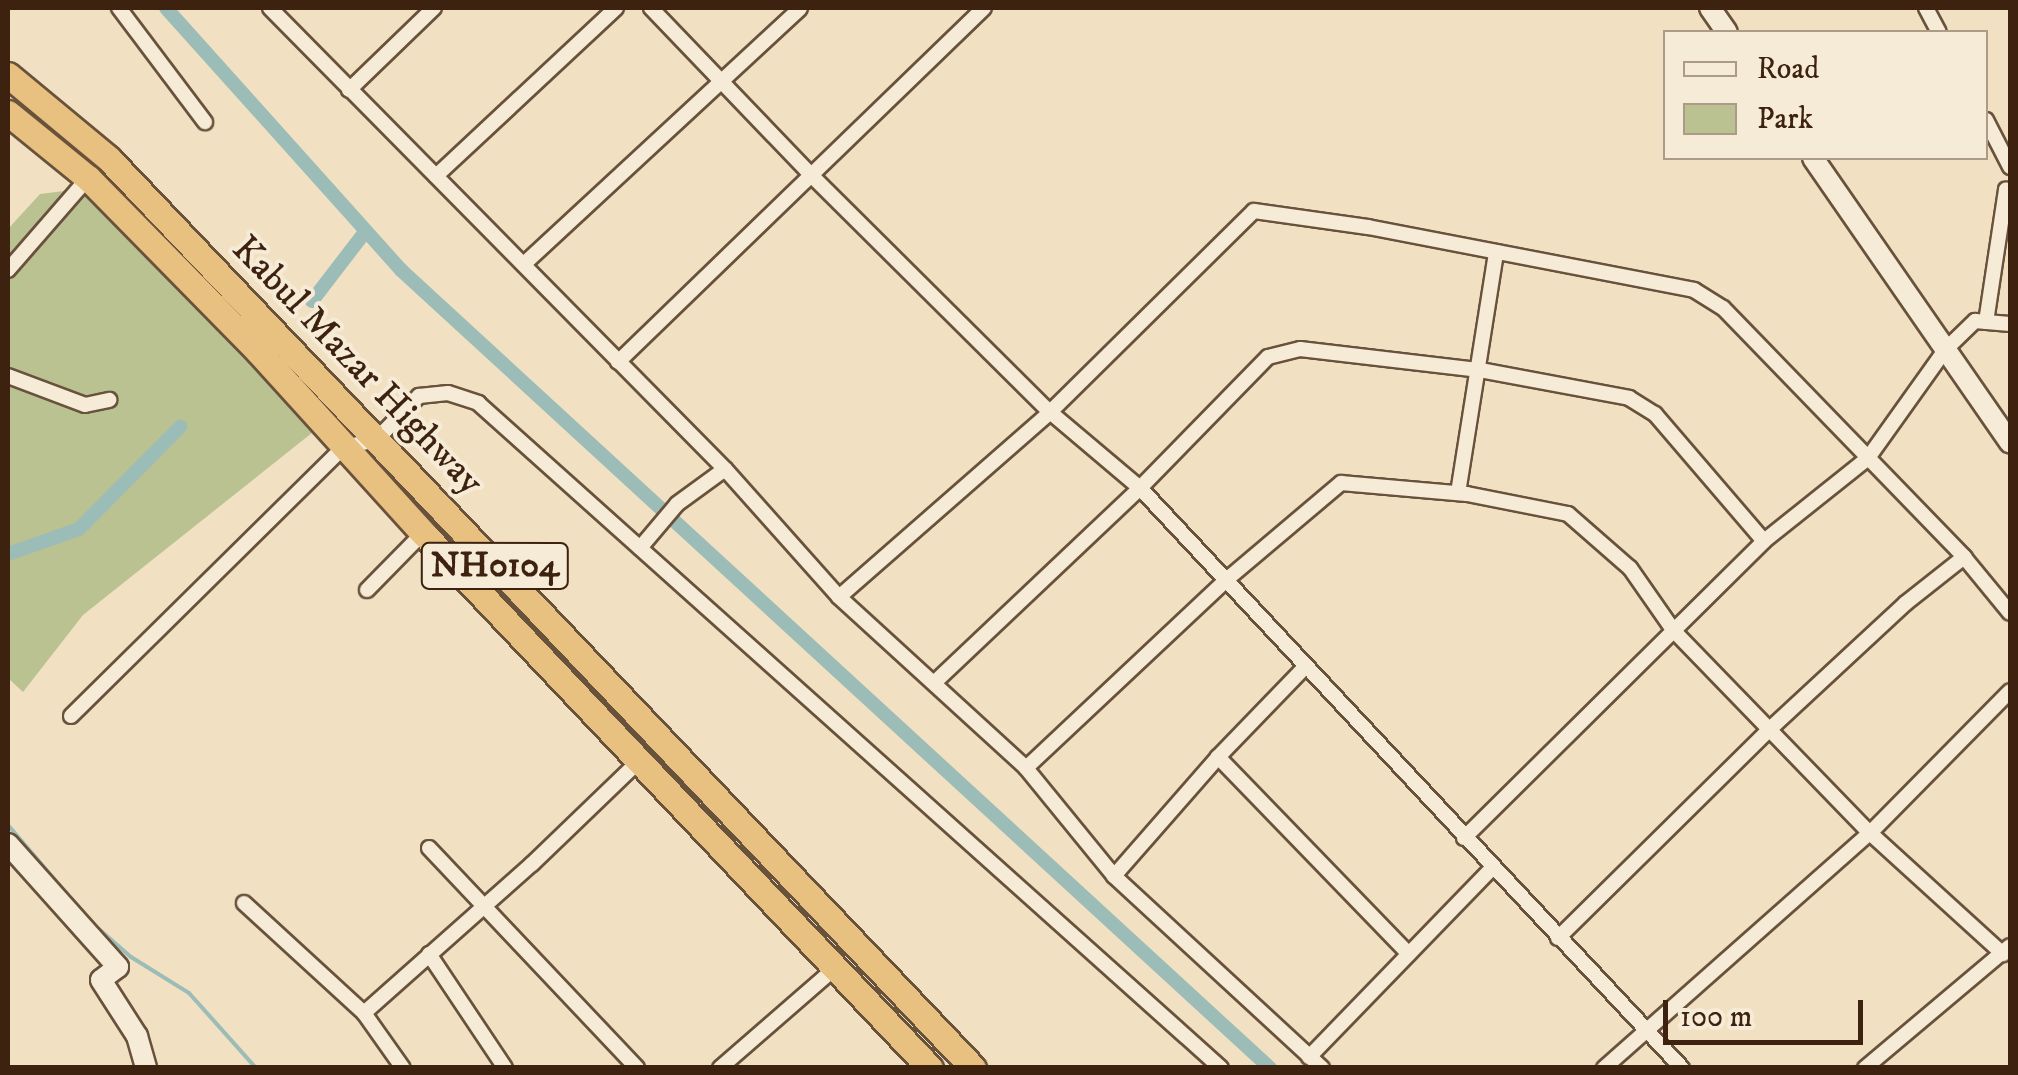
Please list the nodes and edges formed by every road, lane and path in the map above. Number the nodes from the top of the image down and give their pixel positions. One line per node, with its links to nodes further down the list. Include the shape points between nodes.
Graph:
1 (119, 8): 16 (street)
2 (270, 8): 14 (street)
3 (434, 8): 14 (street)
4 (616, 8): 21 (street)
5 (651, 8): 13 (street)
6 (800, 8): 13 (street)
7 (984, 8): 20 (street)
8 (1710, 8): 10 (main road)
9 (1926, 8): 11 (street)
10 (1726, 30)
11 (1939, 30)
12 (8, 75): 35 (highway, Kabul Mazar Highway / NH0104, via 108,159)
13 (722, 80): 20 (street); 25 (street)
14 (350, 90): 21 (street)
15 (8, 113): 22 (highway, Kabul Mazar Highway / NH0104)
16 (204, 122)
17 (1988, 124): 19 (street)
18 (1814, 160): 29 (main road)
19 (2010, 167)
20 (810, 174): 30 (street); 34 (street)
21 (436, 176): 25 (street)
22 (88, 178): 26 (street); 37 (highway, Kabul Mazar Highway / NH0104)
23 (2010, 190): 27 (street)
24 (1496, 252): 31 (street); 34 (street, via 1254,211); 38 (street, via 1694,290 1723,308)
25 (524, 264): 30 (street)
26 (8, 270)
27 (1986, 322): 28 (street); 29 (street, via 1975,321)
28 (2010, 324)
29 (1945, 350): 36 (main road); 38 (street)
30 (618, 362): 39 (street)
31 (1480, 370): 40 (street, via 1300,349 1268,357); 41 (street); 43 (street, via 1629,398 1655,414)
32 (8, 376): 33 (street, via 85,405)
33 (109, 400)
34 (1050, 412): 40 (street); 48 (street)
35 (376, 440): 37 (street); 44 (street, via 419,396 448,393 478,403); 81 (highway, Kabul Mazar Highway / NH0104)
36 (2010, 442)
37 (344, 447): 42 (highway, Kabul Mazar Highway / NH0104); 54 (street)
38 (1868, 458): 43 (street); 45 (street)
39 (724, 469): 44 (street, via 677,504); 48 (street)
40 (1140, 488): 46 (street); 52 (street)
41 (1458, 493): 46 (street, via 1341,483); 50 (street, via 1568,514 1630,568)
42 (423, 533): 47 (street); 57 (highway, Kabul Mazar Highway / NH0104)
43 (1764, 541): 50 (street)
44 (640, 548): 82 (street)
45 (1964, 557): 49 (street); 55 (street)
46 (1226, 580): 51 (street); 58 (street)
47 (366, 590)
48 (839, 597): 52 (street)
49 (2010, 613)
50 (1674, 631): 55 (street); 60 (street)
51 (1305, 667): 56 (street); 60 (street)
52 (936, 681): 58 (street)
53 (2010, 690): 59 (street)
54 (72, 716)
55 (1771, 728): 59 (street); 67 (street)
56 (1218, 757): 64 (street); 70 (street)
57 (640, 760): 66 (street); 71 (highway, Kabul Mazar Highway / NH0104)
58 (1026, 768): 64 (street)
59 (1870, 833): 68 (street); 73 (street)
60 (1464, 838): 63 (street)
61 (8, 844): 75 (main road, via 118,968 101,980 138,1036)
62 (429, 848): 66 (street)
63 (1492, 868): 67 (street); 70 (street)
64 (1114, 876): 74 (street)
65 (244, 903): 72 (street)
66 (482, 908): 69 (street); 78 (street)
67 (1558, 938): 73 (street)
68 (2007, 950): 86 (street)
69 (429, 954): 72 (street); 77 (street)
70 (1409, 954): 74 (street)
71 (836, 967): 79 (street); 80 (highway, Kabul Mazar Highway / NH0104)
72 (364, 1013): 76 (street)
73 (1646, 1030): 84 (street); 85 (street)
74 (1309, 1057): 83 (street)
75 (146, 1068)
76 (404, 1068)
77 (505, 1068)
78 (637, 1068)
79 (720, 1068)
80 (930, 1068)
81 (973, 1068)
82 (1220, 1068)
83 (1322, 1068)
84 (1604, 1068)
85 (1682, 1068)
86 (1865, 1068)

